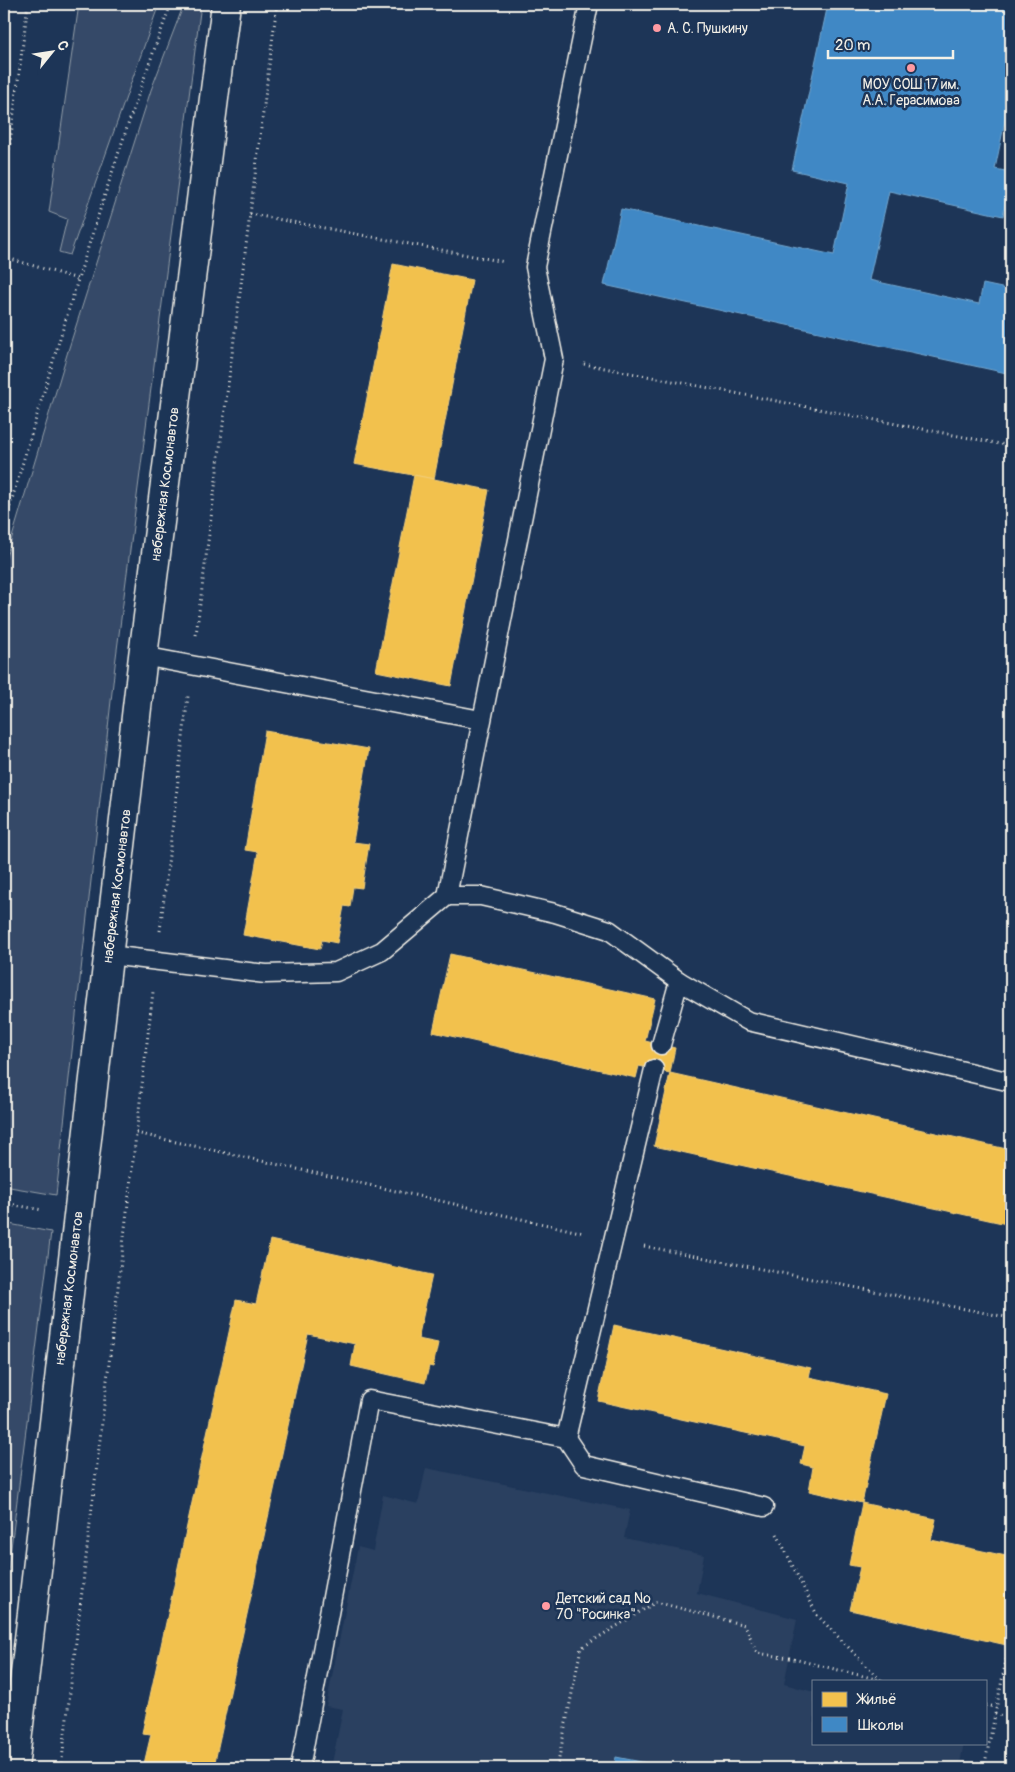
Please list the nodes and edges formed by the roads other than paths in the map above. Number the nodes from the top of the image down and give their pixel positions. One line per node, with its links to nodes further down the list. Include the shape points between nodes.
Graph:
1 (226, 4): 3 (street, набережная Космонавтов)
2 (589, 4): 4 (lane, via 535,268 554,359)
3 (143, 656): 4 (lane); 6 (street, набережная Космонавтов)
4 (481, 720): 5 (lane)
5 (447, 896): 6 (lane, via 382,950 336,972 266,974); 7 (lane, via 481,896 555,913 609,930)
6 (109, 955): 13 (street, набережная Космонавтов)
7 (679, 981): 8 (lane); 10 (lane, via 748,1021)
8 (661, 1045)
9 (654, 1069): 11 (lane)
10 (1011, 1082)
11 (566, 1438): 12 (lane, via 584,1465); 14 (lane, via 369,1400)
12 (764, 1507)
13 (14, 1768)
14 (300, 1768)

